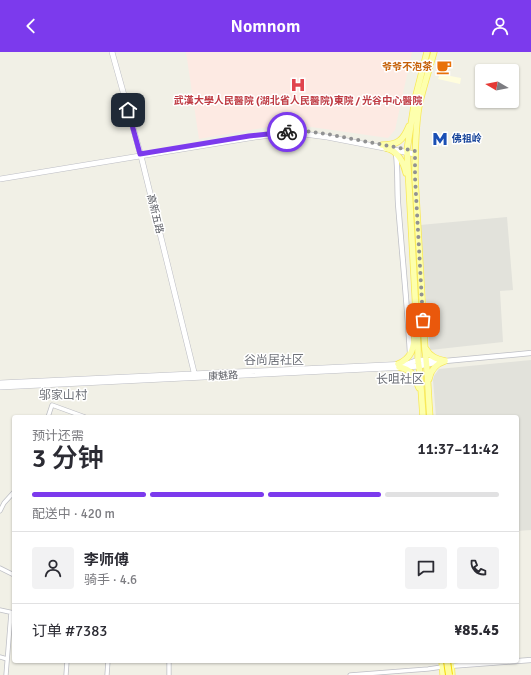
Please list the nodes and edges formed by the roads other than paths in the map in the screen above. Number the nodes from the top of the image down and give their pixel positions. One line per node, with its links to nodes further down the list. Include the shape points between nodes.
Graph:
1 (112, 52): 9 (main road, 高新五路)
2 (427, 52): 4 (main road)
3 (434, 52): 7 (main road, via 417,119)
4 (412, 117): 5 (main road, via 399,142); 6 (main road)
5 (384, 147): 6 (main road); 8 (main road); 9 (main road, via 304,131 249,136)
6 (407, 151): 7 (main road); 11 (main road)
7 (415, 152): 13 (main road)
8 (396, 154): 11 (main road, via 404,167); 15 (street)
9 (141, 155): 10 (main road); 20 (main road, 高新五路)
10 (0, 177)
11 (408, 182): 12 (main road)
12 (417, 328): 15 (main road); 18 (main road)
13 (425, 346): 16 (main road, via 432,356); 17 (main road)
14 (531, 353): 16 (street, 康魅路)
15 (410, 354): 19 (main road, via 406,361)
16 (445, 361): 17 (main road, 康魅路); 23 (main road, via 431,371)
17 (427, 362): 18 (main road, 康魅路); 23 (main road)
18 (418, 363): 19 (main road, 康魅路); 24 (main road)
19 (398, 366): 20 (main road, 康魅路); 24 (main road, via 414,375)
20 (195, 376): 21 (main road, 康魅路); 22 (main road, 康魅路)
21 (0, 383)
22 (0, 387)
23 (428, 391): 28 (main road)
24 (421, 393): 27 (main road)
25 (49, 415): 26 (street, via 52,405)
26 (80, 415)
27 (423, 415)
28 (430, 415)
29 (12, 494): 30 (street)
30 (0, 511)
31 (0, 568): 32 (street)
32 (12, 574)
33 (0, 610): 34 (street)
34 (12, 613): 36 (street)
35 (0, 657): 36 (street)
36 (7, 659): 44 (street)
37 (519, 660): 38 (street)
38 (531, 660)
39 (67, 663): 45 (street)
40 (108, 663): 46 (street)
41 (169, 663): 47 (street)
42 (450, 663): 43 (street); 50 (highway, bridge); 51 (main road)
43 (442, 664): 48 (street, via 428,669); 49 (main road)
44 (6, 675)
45 (66, 675)
46 (106, 675)
47 (169, 675)
48 (350, 675)
49 (443, 675)
50 (449, 675)
51 (452, 675)

